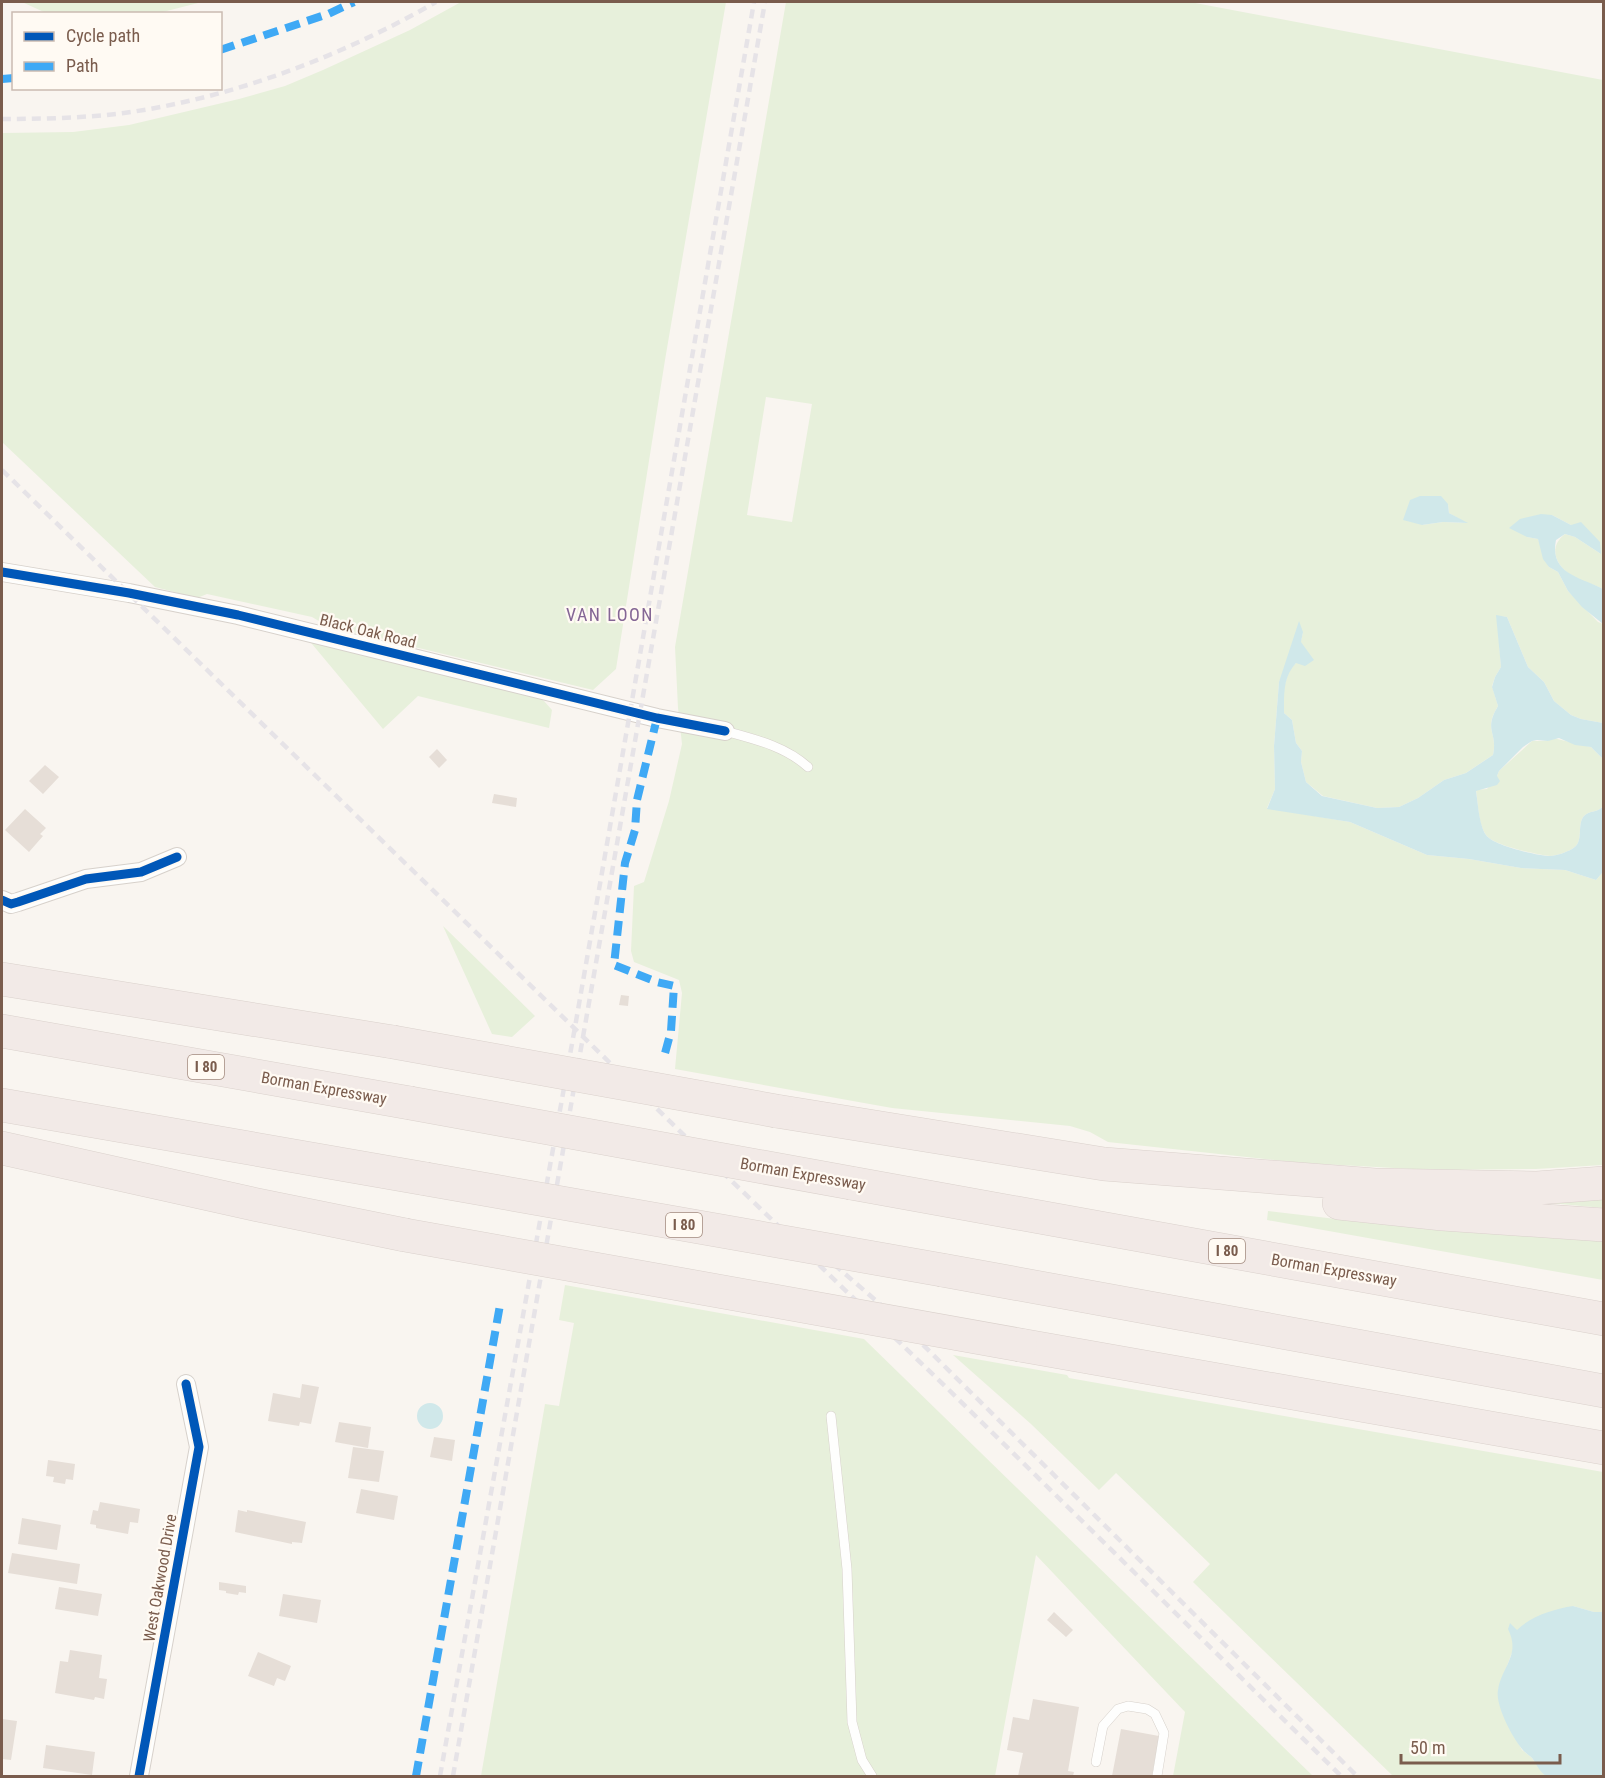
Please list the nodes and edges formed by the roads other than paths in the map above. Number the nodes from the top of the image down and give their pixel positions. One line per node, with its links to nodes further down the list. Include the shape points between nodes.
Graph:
1 (2, 572): 2 (street, Black Oak Road, via 238,615 657,718)
2 (725, 731): 3 (lane, via 787,751)
3 (808, 767)
4 (177, 857): 5 (street, via 141,872 86,879 11,904)
5 (2, 900)
6 (2, 979): 10 (highway, bridge)
7 (2, 1031): 13 (highway, Borman Expressway / I 80, bridge)
8 (2, 1105): 15 (highway, I 80, bridge)
9 (2, 1148): 17 (highway, bridge, via 405,1235)
10 (1104, 1164): 11 (highway, via 1375,1185 1537,1188); 12 (highway, via 1229,1189 1312,1200)
11 (1604, 1183)
12 (1604, 1225)
13 (1604, 1318)
14 (186, 1384): 19 (street, West Oakwood Drive, via 199,1447)
15 (1604, 1391)
16 (831, 1416): 20 (lane, via 847,1569 852,1722 862,1760)
17 (1604, 1448)
18 (1096, 1762): 21 (lane, via 1103,1726 1118,1709 1147,1709 1155,1714 1164,1732)
19 (139, 1776)
20 (872, 1776)
21 (1157, 1776)

